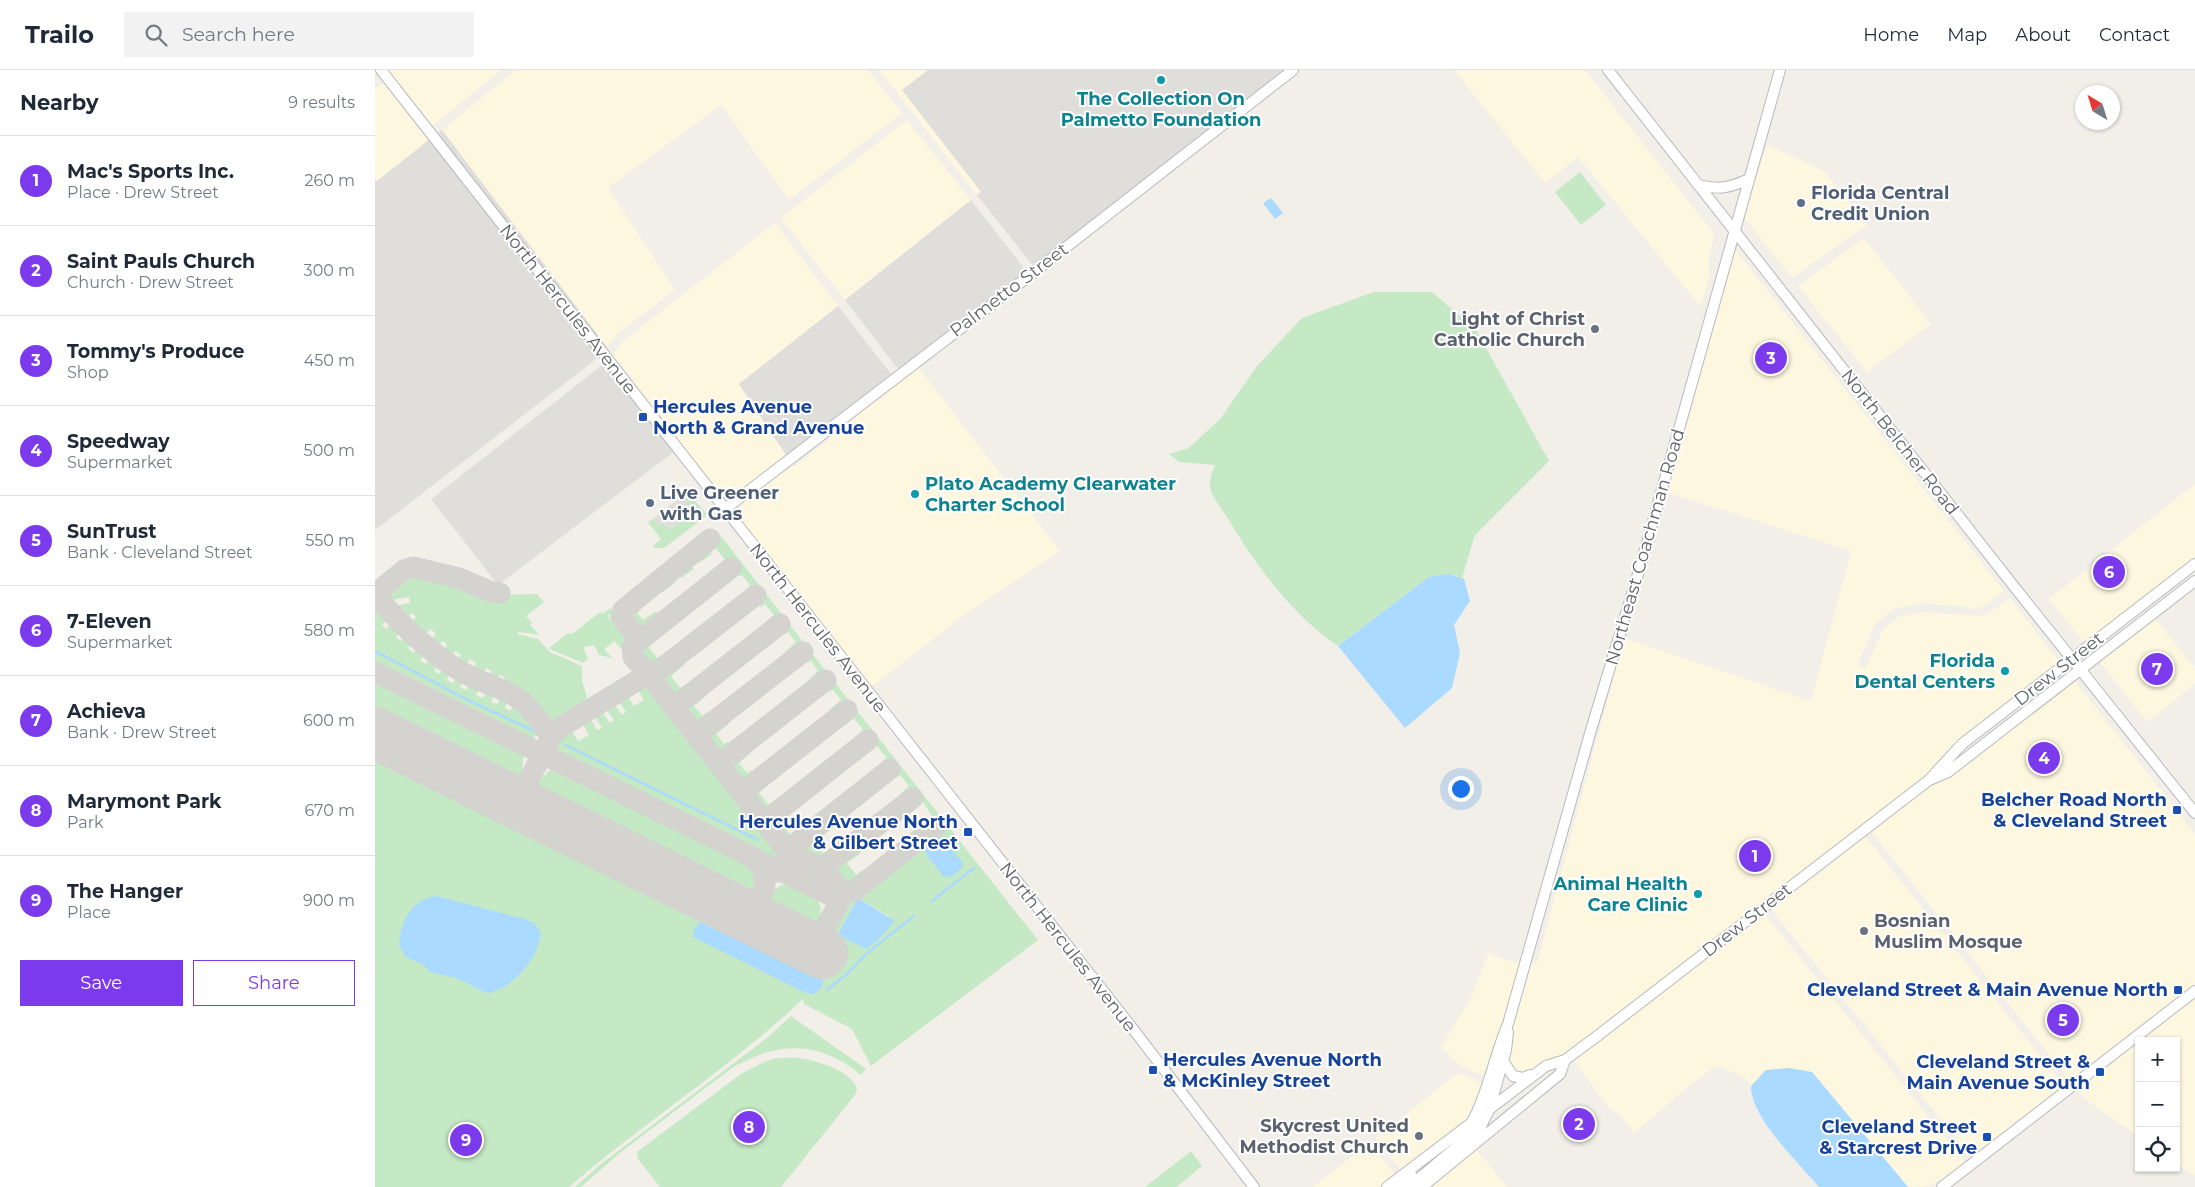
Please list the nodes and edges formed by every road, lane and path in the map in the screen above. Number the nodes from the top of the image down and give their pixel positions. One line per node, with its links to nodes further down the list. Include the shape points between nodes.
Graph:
1 (381, 70): 8 (main road, North Hercules Avenue)
2 (1293, 70): 8 (main road, Palmetto Street)
3 (1608, 70): 6 (main road, North Belcher Road)
4 (1779, 70): 5 (main road, Northeast Coachman Road)
5 (1749, 179): 6 (main road, via 1732,187 1716,189); 7 (main road, Northeast Coachman Road)
6 (1699, 185): 7 (main road, North Belcher Road)
7 (1734, 231): 11 (main road, North Belcher Road); 16 (main road, Northeast Coachman Road)
8 (725, 509): 23 (main road, North Hercules Avenue)
9 (2195, 564): 11 (main road, Drew Street)
10 (2195, 581): 12 (main road, Drew Street)
11 (2073, 659): 12 (main road, North Belcher Road); 13 (main road, Drew Street, via 1962,744)
12 (2081, 669): 13 (main road, Drew Street, via 1948,772); 14 (main road, North Belcher Road)
13 (1929, 780): 17 (main road, Drew Street)
14 (2195, 813)
15 (2195, 991): 28 (main road)
16 (1509, 1024): 18 (main road, Northeast Coachman Road); 21 (main road, Northeast Coachman Road, via 1498,1048 1482,1104)
17 (1565, 1060): 19 (main road, Drew Street); 27 (main road, Drew Street, via 1560,1074)
18 (1503, 1061): 19 (main road, via 1515,1078 1523,1078); 20 (main road, Northeast Coachman Road)
19 (1547, 1066): 20 (main road, Drew Street)
20 (1490, 1108): 21 (main road, Drew Street); 26 (main road, Drew Street, via 1481,1126)
21 (1472, 1122): 22 (main road, Drew Street)
22 (1438, 1148): 24 (main road, Drew Street); 25 (main road, via 1425,1165)
23 (1254, 1187)
24 (1387, 1187)
25 (1400, 1187)
26 (1409, 1187)
27 (1422, 1187)
28 (1942, 1187)

